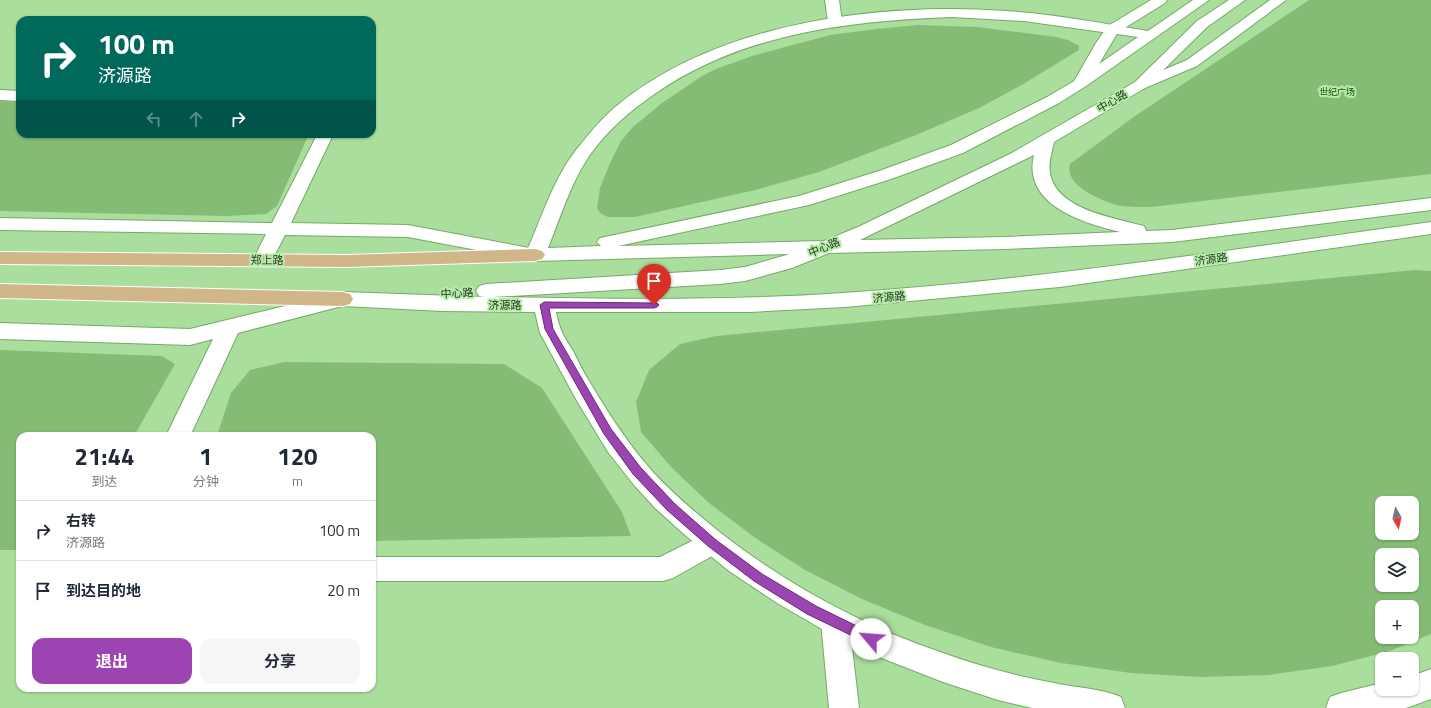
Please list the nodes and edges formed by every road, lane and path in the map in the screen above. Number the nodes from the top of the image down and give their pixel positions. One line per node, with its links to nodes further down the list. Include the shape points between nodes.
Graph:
1 (832, 0): 6 (main road)
2 (1160, 0): 7 (main road)
3 (1202, 0): 8 (main road)
4 (1238, 0): 10 (main road, 中心路, via 1202,24)
5 (1279, 0): 10 (main road, via 1192,63)
6 (835, 22): 7 (main road, via 905,14 973,14 1036,18); 21 (main road, via 769,36 716,54 667,78 623,109 587,147 570,172)
7 (1113, 29): 8 (main road); 9 (main road)
8 (1149, 35): 9 (main road)
9 (1081, 83): 21 (main road, via 957,149 803,201)
10 (1140, 85): 14 (main road, 中心路)
11 (0, 95): 12 (main road)
12 (16, 96)
13 (323, 138): 17 (main road)
14 (1048, 139): 19 (main road, via 1041,158 1041,174 1047,188 1060,202 1080,214 1111,224); 20 (main road, 中心路, via 1008,162 865,231)
15 (1431, 204): 19 (main road)
16 (0, 224): 17 (main road)
17 (278, 228): 21 (main road, via 408,231); 23 (main road)
18 (1431, 228): 26 (main road, 济源路, via 1060,280 919,294 749,305)
19 (1172, 236): 20 (main road)
20 (826, 247): 21 (main road); 25 (main road, 中心路, via 785,263 745,274 720,277)
21 (535, 255): 23 (main road, 郑上路, via 347,261)
22 (0, 258): 23 (main road, 郑上路)
23 (263, 260)
24 (0, 291): 25 (main road)
25 (343, 299): 26 (main road, 济源路, via 442,304); 27 (main road)
26 (544, 305): 30 (main road, via 549,329 607,432 642,477)
27 (229, 328): 28 (main road, via 190,337); 29 (main road)
28 (0, 331)
29 (180, 432)
30 (712, 543): 31 (main road, via 662,569); 32 (main road, via 758,578)
31 (376, 570)
32 (835, 621): 34 (main road); 35 (main road, via 935,665 1002,687 1072,703)
33 (1431, 684): 36 (main road, via 1410,692)
34 (844, 708)
35 (1110, 708)
36 (1341, 708)

